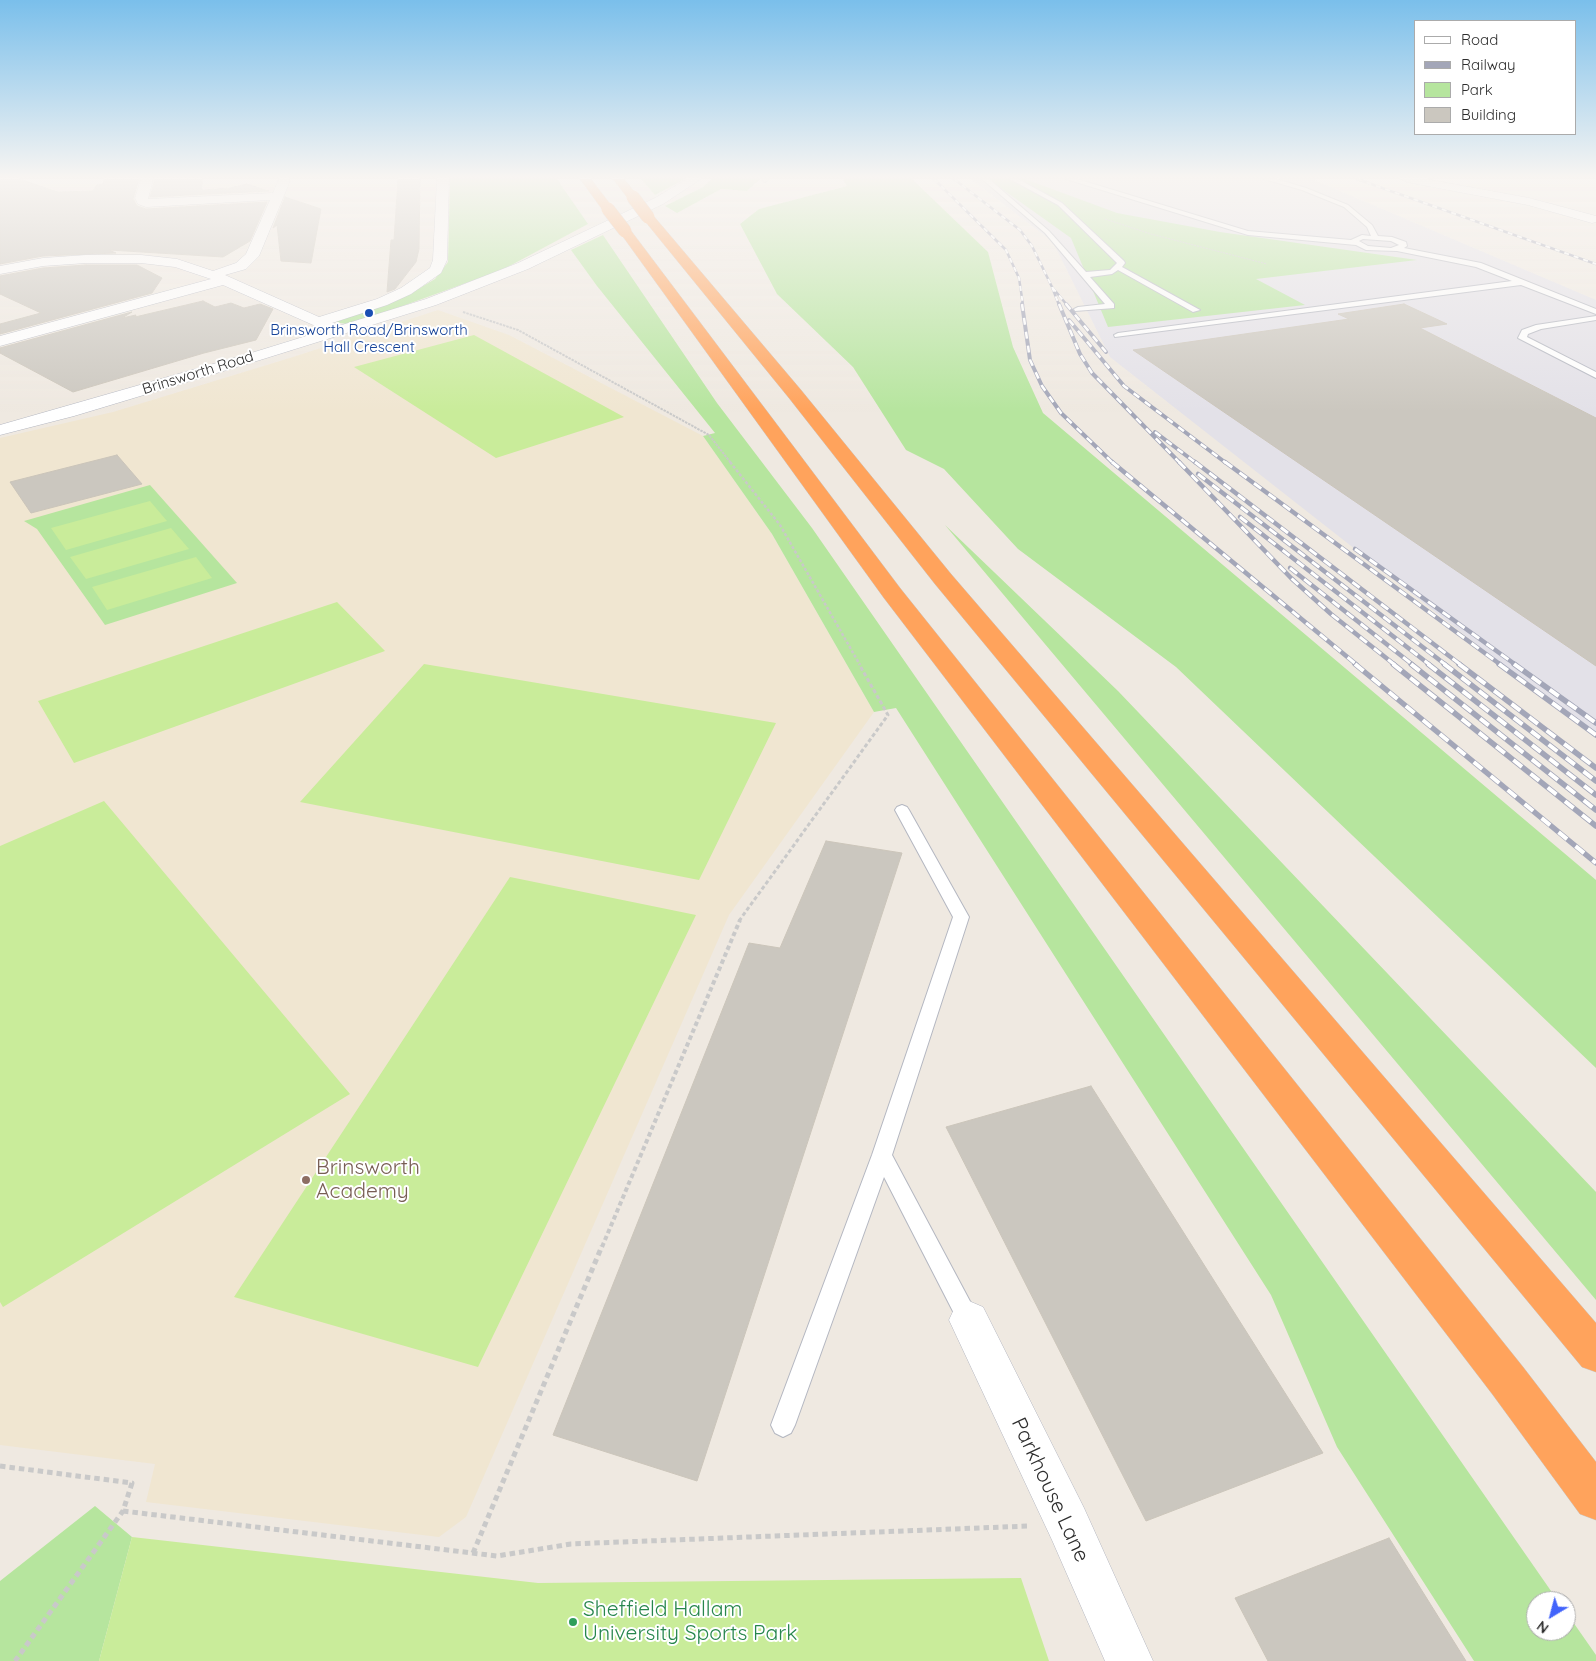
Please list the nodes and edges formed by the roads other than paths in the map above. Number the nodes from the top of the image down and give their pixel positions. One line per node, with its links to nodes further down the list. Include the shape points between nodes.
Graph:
1 (251, 257): 12 (street)
2 (440, 257): 18 (street, via 436,270 406,291)
3 (543, 257): 19 (street, Brinsworth Road, via 431,302)
4 (644, 257): 29 (highway, bridge, via 892,593)
5 (682, 257): 27 (highway, via 944,579)
6 (1069, 257): 11 (lane)
7 (1114, 257): 9 (lane, via 1121,263)
8 (1436, 257): 13 (lane, via 1478,265)
9 (1117, 268): 11 (lane, via 1112,272); 15 (lane)
10 (0, 270): 12 (street, via 43,262 114,258 177,263)
11 (1084, 275): 14 (lane, via 1111,306)
12 (218, 278): 18 (street); 21 (street)
13 (1524, 282): 16 (lane); 20 (lane)
14 (1078, 309)
15 (1196, 310)
16 (1596, 312)
17 (1596, 318): 22 (lane, via 1539,327 1525,332 1522,338)
18 (320, 322): 19 (street)
19 (338, 331): 23 (street, Brinsworth Road)
20 (1118, 335)
21 (0, 341)
22 (1596, 374)
23 (0, 430)
24 (902, 810): 25 (lane, via 961,917)
25 (882, 1155): 26 (lane); 28 (lane)
26 (969, 1320): 30 (street, Parkhouse Lane, via 1068,1524)
27 (1596, 1353)
28 (783, 1425)
29 (1596, 1498)
30 (1129, 1661)

